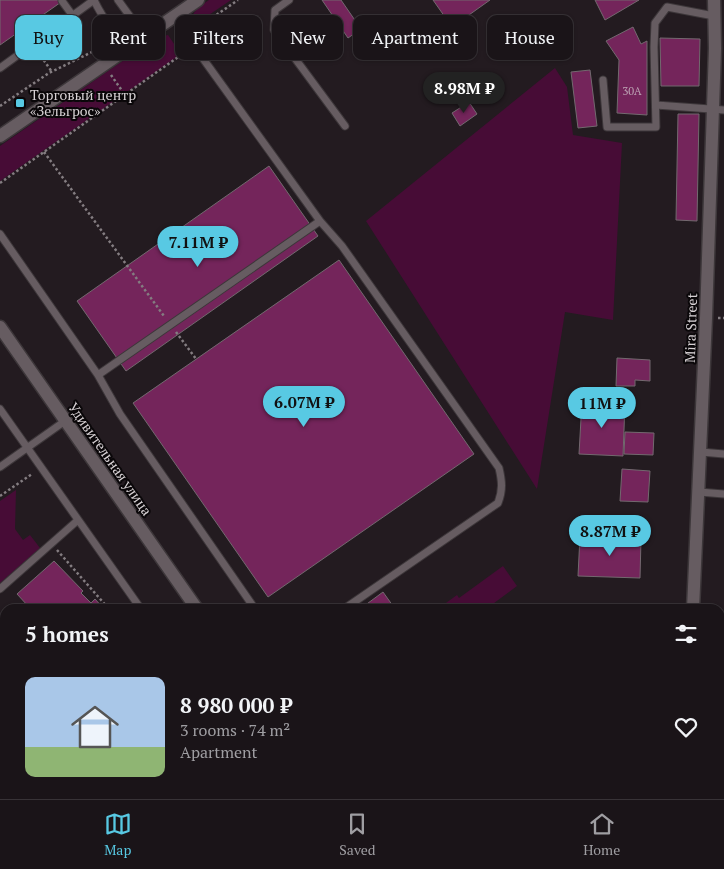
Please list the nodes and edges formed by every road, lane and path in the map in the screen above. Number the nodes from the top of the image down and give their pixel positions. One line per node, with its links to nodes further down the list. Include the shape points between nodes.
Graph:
1 (118, 0): 10 (lane)
2 (198, 0): 11 (street)
3 (238, 0): 12 (path)
4 (289, 0): 25 (lane, via 275,10 274,30)
5 (714, 0): 13 (street, Mira Street)
6 (62, 1): 7 (lane)
7 (73, 15)
8 (75, 15): 9 (lane, via 94,0)
9 (101, 15)
10 (129, 15)
11 (178, 15)
12 (217, 15)
13 (714, 16): 16 (street, Mira Street); 23 (lane, via 667,7 655,23)
14 (175, 17): 15 (street)
15 (165, 24)
16 (721, 47): 24 (street, Mira Street)
17 (15, 57): 21 (lane)
18 (175, 59): 27 (path)
19 (111, 60): 26 (street)
20 (204, 60): 29 (lane)
21 (0, 68)
22 (603, 80): 23 (lane, via 607,127 656,127)
23 (656, 105): 24 (lane)
24 (718, 110): 38 (street, Mira Street)
25 (345, 126)
26 (0, 136)
27 (44, 152): 28 (path); 31 (path)
28 (0, 183)
29 (320, 220): 31 (lane); 50 (lane, via 342,246 499,468 502,480 498,503)
30 (0, 234): 34 (lane)
31 (171, 325): 33 (path); 34 (lane)
32 (0, 327): 36 (street, Удивительная улица)
33 (196, 359)
34 (98, 375): 49 (lane, via 120,414)
35 (0, 409): 37 (lane)
36 (65, 421): 37 (lane); 48 (street, Удивительная улица)
37 (27, 448): 40 (lane); 43 (lane)
38 (701, 452): 39 (lane); 41 (street, Mira Street)
39 (724, 454)
40 (0, 467)
41 (699, 492): 42 (lane); 51 (street, Mira Street)
42 (724, 494)
43 (78, 520): 45 (lane); 47 (lane)
44 (55, 548): 46 (path)
45 (0, 589)
46 (105, 604)
47 (137, 604)
48 (193, 604)
49 (252, 604)
50 (351, 604)
51 (693, 604)

